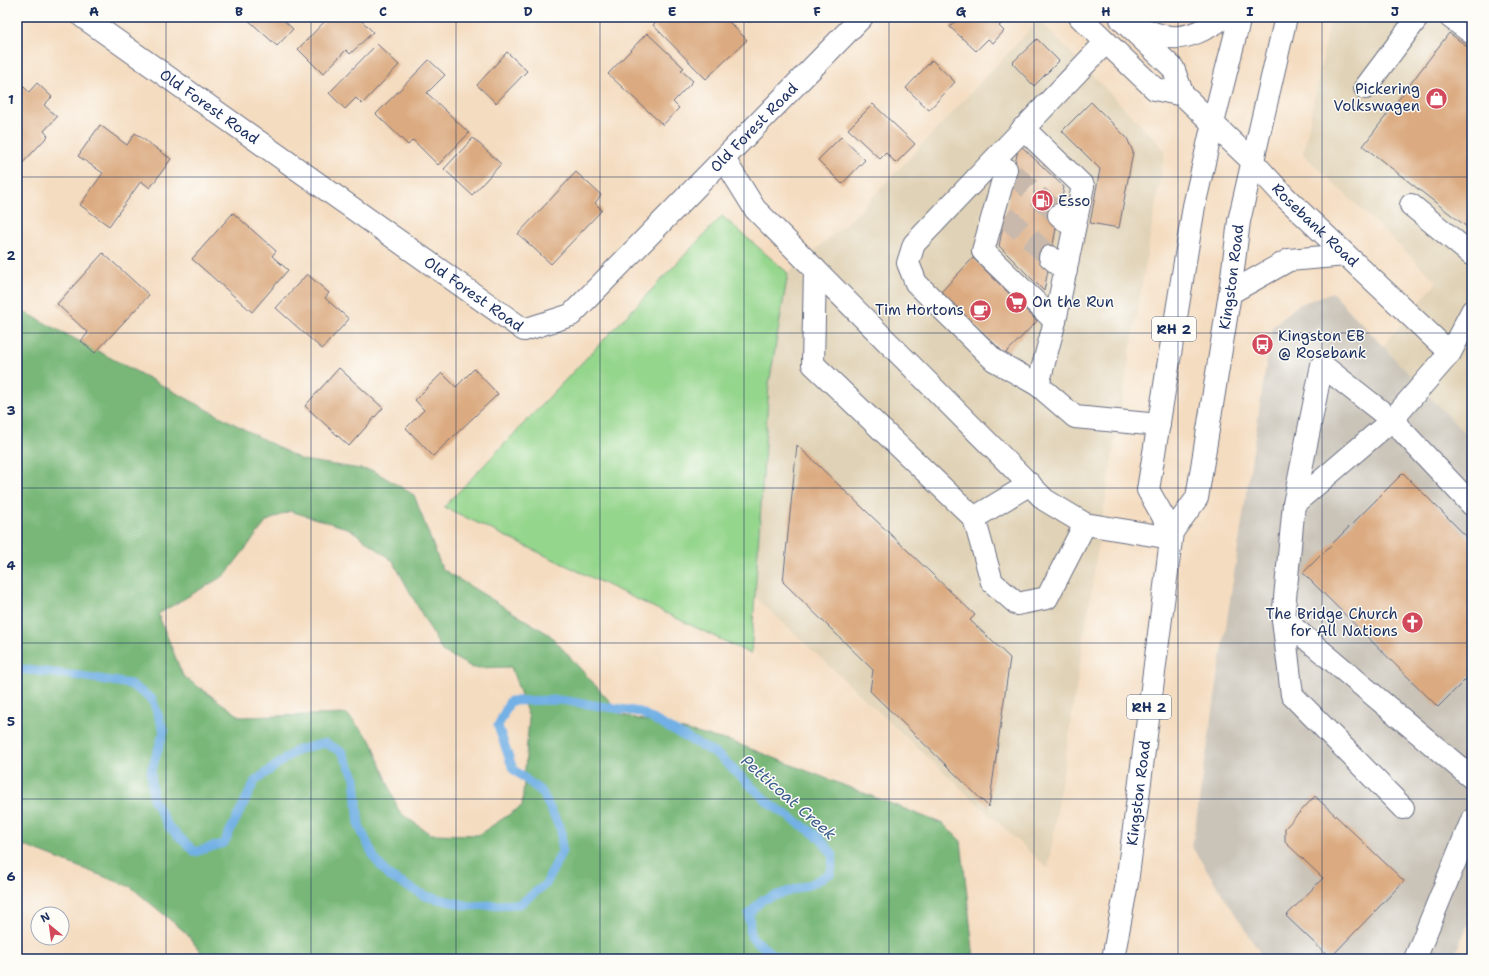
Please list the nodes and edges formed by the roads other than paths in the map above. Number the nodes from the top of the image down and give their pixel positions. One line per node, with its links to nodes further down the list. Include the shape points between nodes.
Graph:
1 (83, 17): 16 (main road, Old Forest Road, via 524,330 571,315)
2 (862, 17): 16 (main road, Old Forest Road)
3 (1080, 17): 11 (main road)
4 (1225, 17): 9 (main road, via 1194,34 1174,38 1159,36)
5 (1240, 17): 14 (main road, RH 2)
6 (1286, 17): 17 (main road, Kingston Road / RH 2)
7 (1418, 17): 12 (main road)
8 (1450, 17): 10 (main road)
9 (1120, 18): 13 (main road, Rosebank Road, via 1173,68)
10 (1472, 33)
11 (1106, 42): 13 (main road, via 1155,89); 15 (main road)
12 (1365, 88)
13 (1183, 95): 14 (main road, Rosebank Road)
14 (1213, 123): 17 (main road, Rosebank Road); 29 (main road, RH 2, via 1194,206)
15 (1023, 128): 18 (main road); 25 (main road, via 1083,186 1066,222 1058,264)
16 (724, 159): 22 (main road, via 755,209)
17 (1252, 161): 20 (main road, Rosebank Road, via 1285,197); 23 (main road, Kingston Road / RH 2)
18 (1000, 167): 25 (main road, via 1000,211 983,251); 27 (main road, via 914,244 908,263 916,283 994,360)
19 (1410, 205): 21 (main road)
20 (1346, 255): 23 (main road, via 1289,260); 26 (main road, Rosebank Road)
21 (1472, 255)
22 (815, 269): 30 (main road); 33 (main road, via 813,364)
23 (1230, 293): 35 (main road, Kingston Road / RH 2, via 1197,498)
24 (1472, 311): 26 (main road)
25 (1056, 321): 27 (main road)
26 (1450, 353): 28 (main road)
27 (1038, 385): 29 (main road, via 1075,417)
28 (1392, 420): 31 (main road); 31 (main road, via 1322,365); 32 (main road)
29 (1159, 425): 35 (main road, RH 2, via 1148,490)
30 (1030, 484): 33 (main road); 34 (main road, via 1045,500)
31 (1294, 504): 36 (main road)
32 (1472, 505)
33 (974, 518): 34 (main road, via 992,582 1017,604 1046,598)
34 (1085, 524): 35 (main road)
35 (1171, 535): 40 (main road, Kingston Road / RH 2, via 1127,883)
36 (1283, 619): 37 (main road); 38 (main road, via 1292,695)
37 (1472, 778)
38 (1403, 808)
39 (1472, 820): 41 (main road)
40 (1113, 959)
41 (1415, 959)

